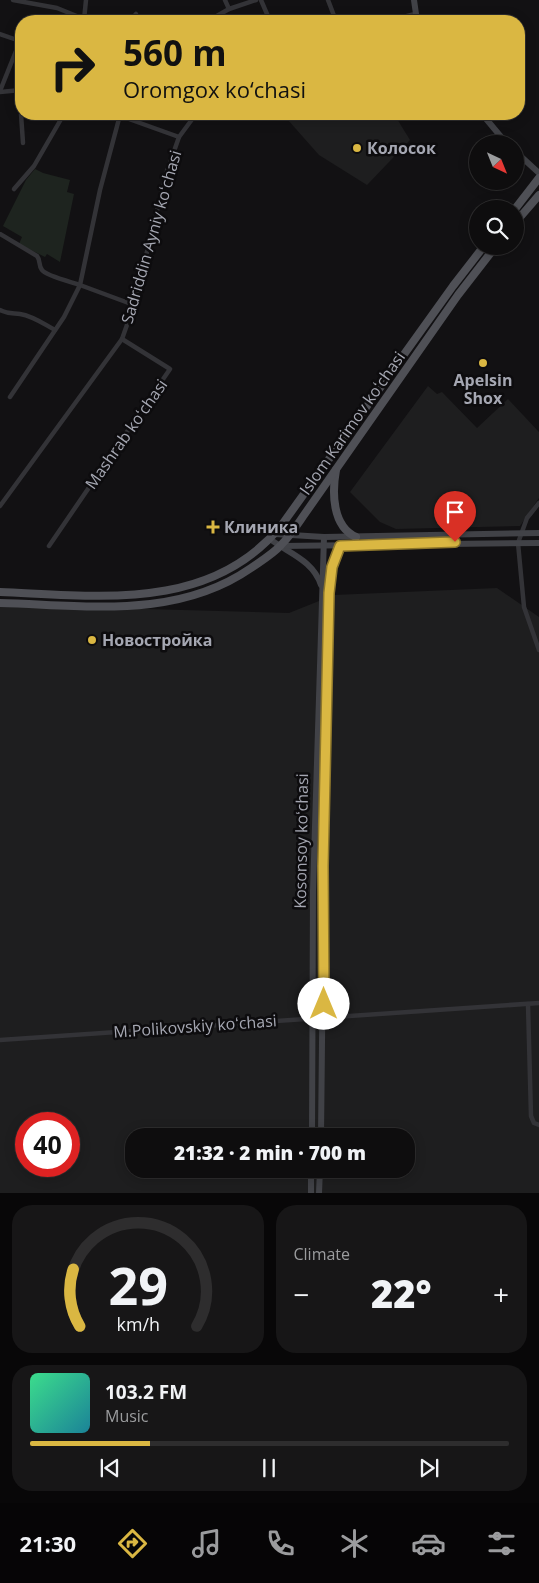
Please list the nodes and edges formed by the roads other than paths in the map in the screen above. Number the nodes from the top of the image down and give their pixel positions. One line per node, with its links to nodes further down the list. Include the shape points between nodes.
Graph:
1 (14, 0): 9 (street, via 57,8)
2 (86, 0): 10 (street)
3 (225, 0): 8 (street)
4 (256, 0): 8 (street)
5 (261, 0): 12 (street)
6 (328, 0): 13 (street)
7 (414, 0): 14 (street)
8 (229, 9): 11 (street)
9 (73, 15)
10 (84, 15)
11 (218, 15)
12 (267, 15)
13 (334, 15)
14 (416, 15)
15 (0, 34): 16 (street)
16 (15, 39)
17 (15, 54): 19 (street)
18 (15, 91): 19 (street)
19 (0, 92)
20 (22, 120): 28 (street)
21 (61, 120): 32 (street, via 34,166)
22 (117, 120): 40 (street)
23 (134, 120): 27 (street)
24 (192, 120): 27 (street, Sadriddin Ayniy koʻchasi)
25 (487, 120): 26 (street)
26 (500, 135)
27 (179, 137): 41 (street, Sadriddin Ayniy koʻchasi, via 166,174)
28 (23, 143)
29 (524, 159): 30 (street)
30 (539, 173)
31 (539, 178): 34 (main road)
32 (14, 190)
33 (539, 195): 35 (main road)
34 (522, 200)
35 (524, 212)
36 (2, 236): 37 (street); 40 (street, via 37,256 44,273)
37 (0, 244)
38 (477, 255): 51 (main road, Islom Karimov koʻchasi)
39 (489, 255): 46 (main road, Islom Karimov koʻchasi)
40 (80, 285): 41 (street); 43 (street)
41 (134, 305): 44 (street, Sadriddin Ayniy koʻchasi)
42 (0, 310): 43 (street, via 30,317)
43 (55, 330): 45 (street)
44 (122, 338): 48 (street, Sadriddin Ayniy koʻchasi); 57 (street, Mashrab koʻchasi, via 170,369)
45 (10, 397)
46 (337, 466): 52 (main road, Islom Karimov koʻchasi); 53 (main road, via 338,518 344,528)
47 (539, 503): 49 (street)
48 (0, 506)
49 (521, 533): 50 (street); 53 (street); 56 (street)
50 (539, 533)
51 (272, 536): 52 (street); 58 (street); 62 (main road, Islom Karimov koʻchasi, via 236,565 188,587 120,595)
52 (288, 536): 54 (street); 58 (main road, Islom Karimov koʻchasi)
53 (356, 536): 54 (street)
54 (324, 537): 59 (street, Kosonsoy koʻchasi)
55 (539, 542): 56 (street)
56 (518, 543): 60 (street); 64 (street, via 524,607)
57 (49, 546)
58 (281, 546): 59 (street); 61 (street, via 313,569); 63 (main road, Islom Karimov koʻchasi, via 238,577 191,598 132,606)
59 (323, 546): 60 (street); 61 (street, Kosonsoy koʻchasi)
60 (340, 546): 67 (street, Kosonsoy koʻchasi, via 330,576 328,602)
61 (322, 588): 68 (street, Kosonsoy koʻchasi, via 313,891)
62 (0, 592)
63 (0, 603)
64 (539, 650)
65 (539, 1003): 66 (street, M.Polikovskiy koʻchasi)
66 (528, 1004): 67 (street, M.Polikovskiy koʻchasi); 70 (street, via 531,1116 534,1123)
67 (324, 1016): 68 (street, M.Polikovskiy koʻchasi); 72 (street, Kosonsoy koʻchasi)
68 (313, 1017): 69 (street, M.Polikovskiy koʻchasi); 71 (street, Kosonsoy koʻchasi)
69 (0, 1040)
70 (539, 1124)
71 (312, 1128)
72 (321, 1128)
73 (311, 1178): 75 (street)
74 (320, 1178): 76 (street)
75 (311, 1193)
76 (320, 1193)

